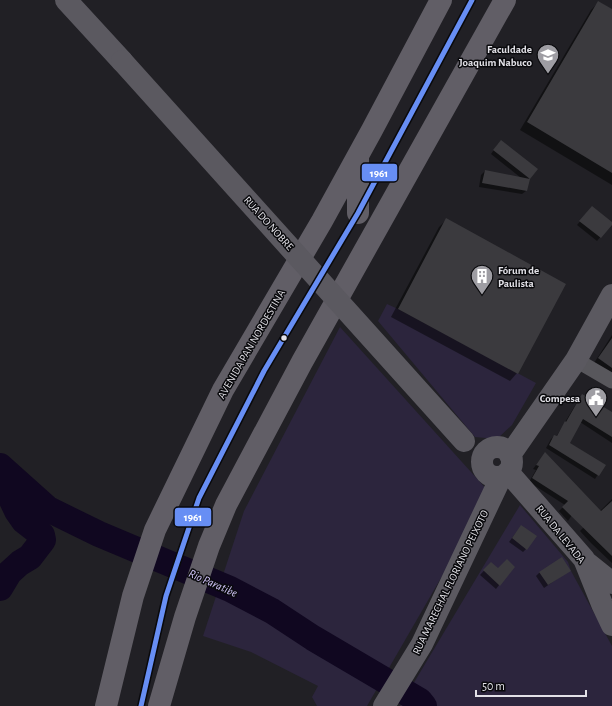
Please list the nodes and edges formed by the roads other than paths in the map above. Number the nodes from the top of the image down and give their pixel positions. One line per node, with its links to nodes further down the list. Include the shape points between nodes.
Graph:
1 (66, 0): 9 (main road, RUA DO NOBRE, bridge, via 467,444)
2 (441, 0): 4 (highway, AVENIDA PAN NORDESTINA)
3 (505, 0): 15 (highway, via 274,413 226,505 185,617)
4 (358, 155): 5 (highway); 14 (highway, AVENIDA PAN NORDESTINA, via 223,390 155,530 133,596)
5 (358, 213)
6 (612, 295): 7 (main road, RUA MARECHAL FLORIANO PEIXOTO)
7 (576, 360): 8 (street); 9 (main road, RUA MARECHAL FLORIANO PEIXOTO)
8 (612, 381)
9 (499, 464): 10 (main road, RUA DA LEVADA); 16 (main road, RUA MARECHAL FLORIANO PEIXOTO, via 422,644)
10 (584, 560): 11 (main road); 12 (main road, RUA DA LEVADA)
11 (612, 583)
12 (607, 598): 13 (main road, RUA DA LEVADA)
13 (612, 625)
14 (106, 706)
15 (159, 706)
16 (384, 706)

